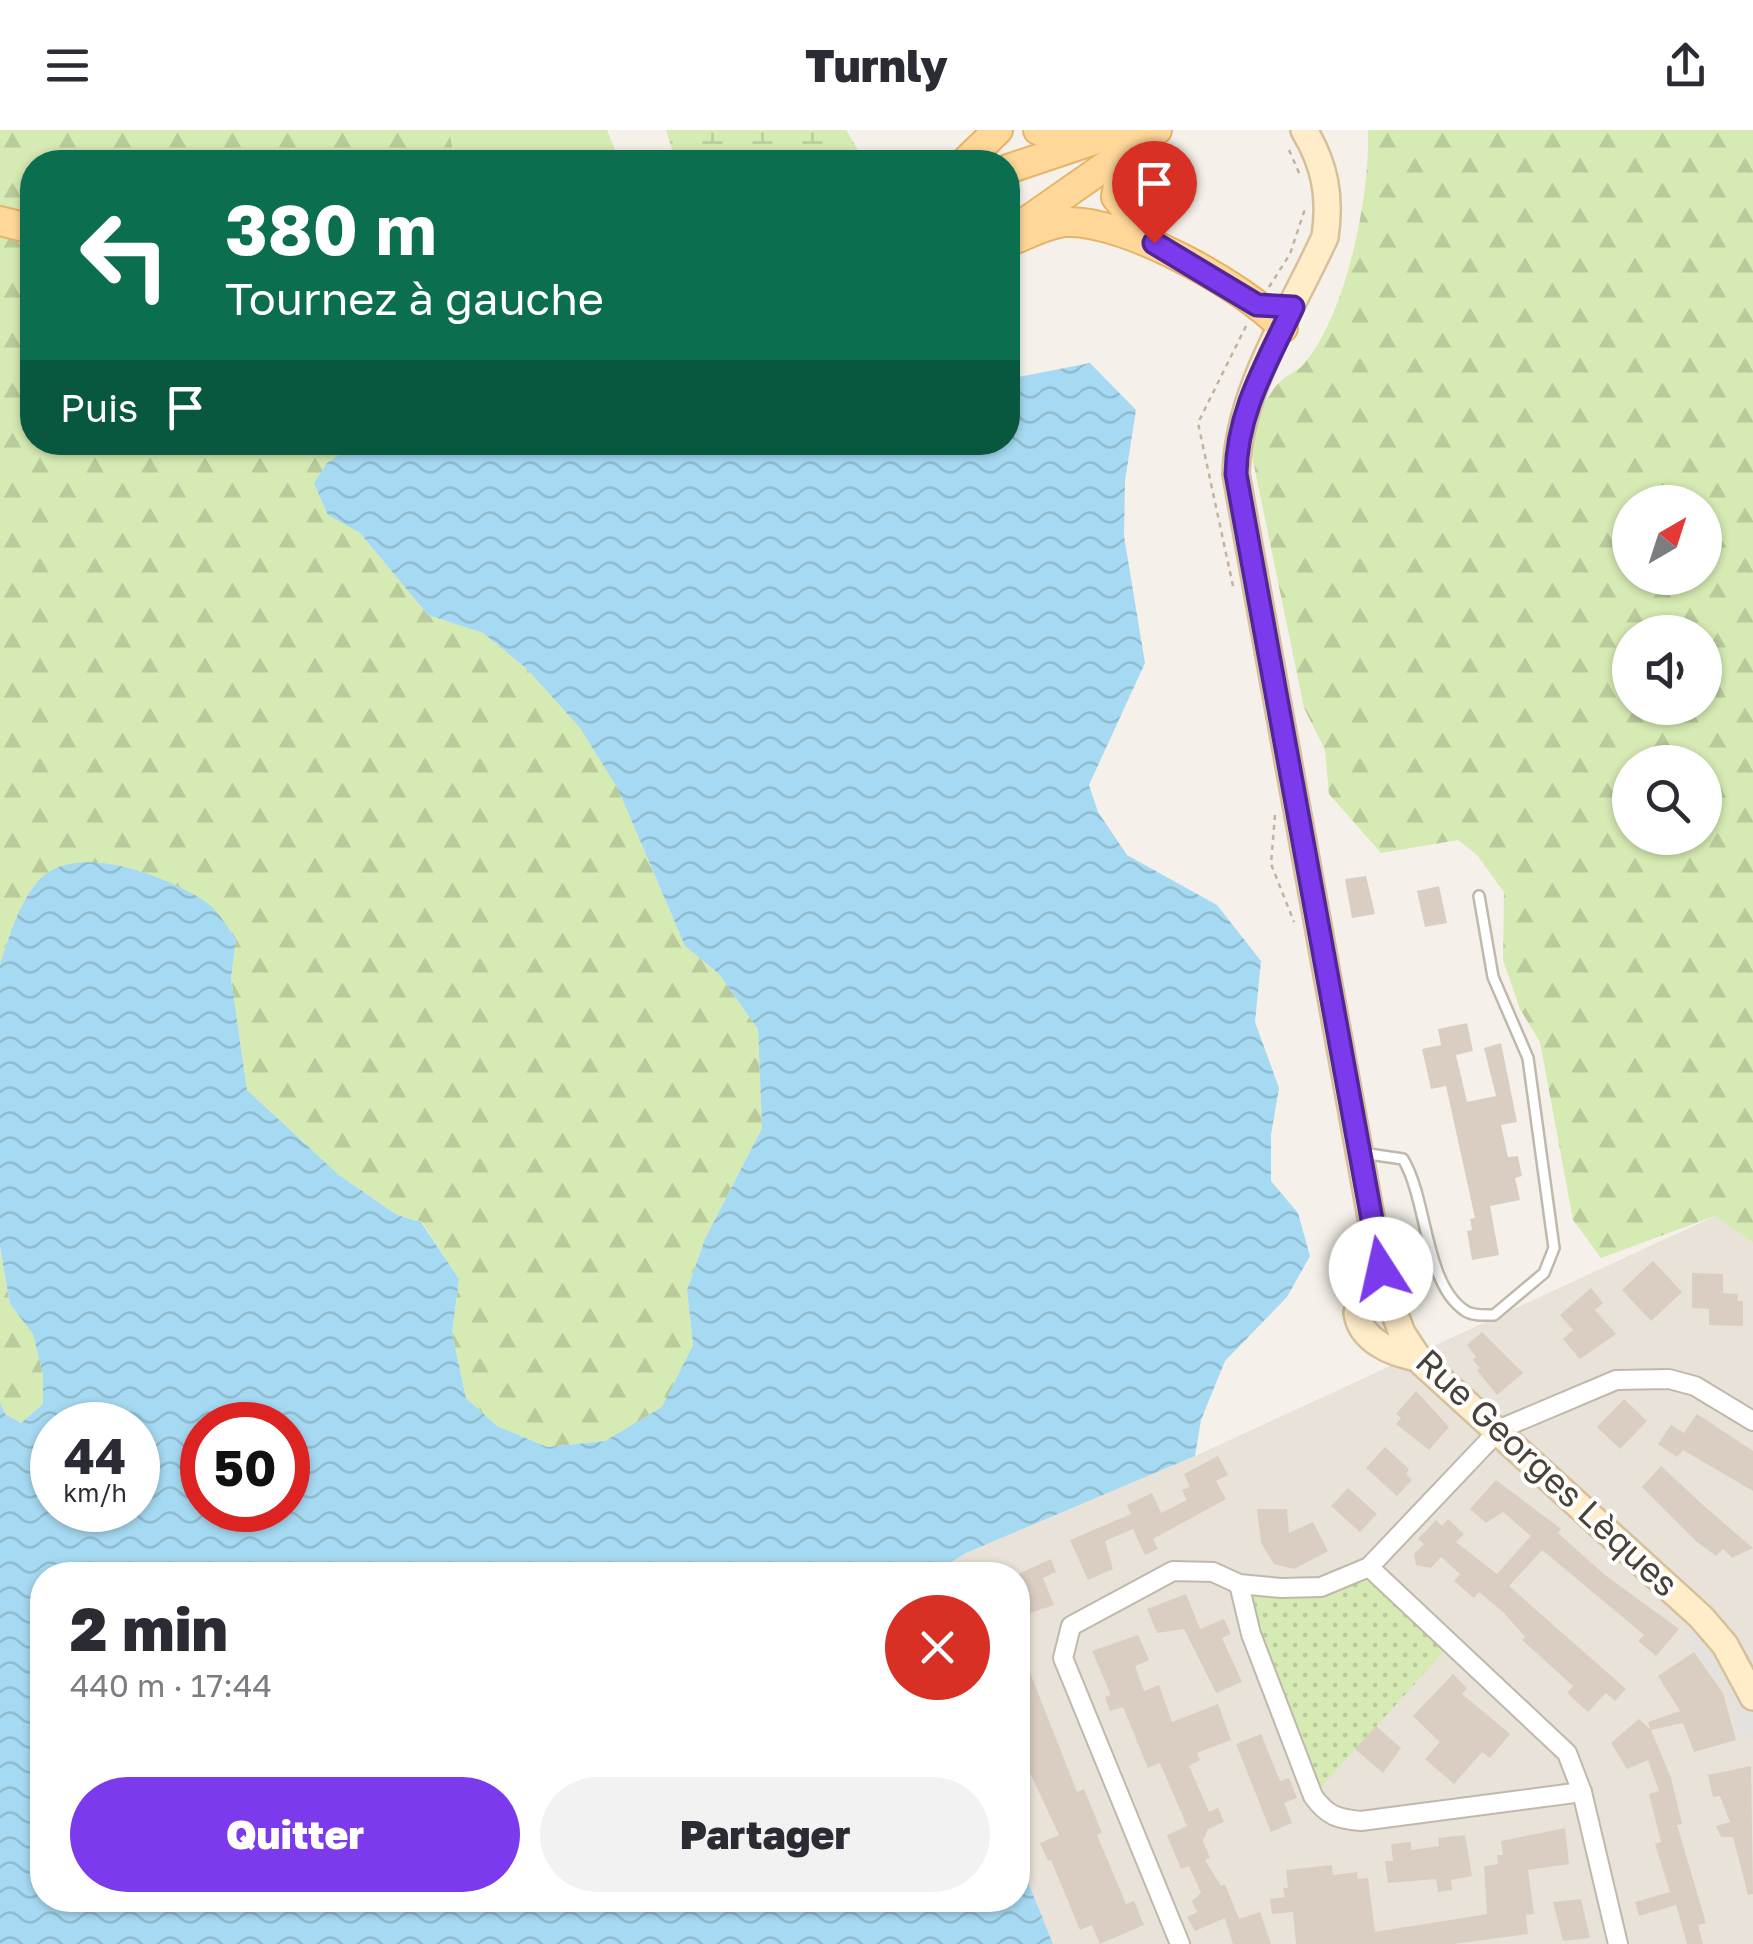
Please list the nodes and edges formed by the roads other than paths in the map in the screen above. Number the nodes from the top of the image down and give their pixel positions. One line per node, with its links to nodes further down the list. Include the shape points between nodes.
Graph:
1 (998, 130): 6 (main road)
2 (1038, 130): 5 (main road, via 1052,138)
3 (1157, 130): 5 (main road)
4 (1304, 130): 11 (main road, Rue Georges Lèques, via 1324,169 1328,215 1325,237)
5 (1122, 139): 7 (main road); 8 (main road); 10 (main road, via 1116,197)
6 (977, 150)
7 (1020, 166)
8 (1020, 228)
9 (1020, 234): 10 (main road, via 1062,222 1101,224)
10 (1154, 243): 11 (main road)
11 (1288, 318): 13 (main road, Rue Georges Lèques, via 1253,387 1236,474)
12 (1479, 896): 13 (lane, via 1493,977 1528,1058 1552,1211 1554,1248 1544,1273 1494,1316 1467,1313 1449,1296 1429,1244 1418,1184 1403,1159)
13 (1360, 1152): 14 (main road, Rue Georges Lèques)
14 (1387, 1294): 15 (main road, Rue Georges Lèques); 15 (main road, via 1364,1303 1357,1314 1360,1326 1386,1348)
15 (1417, 1358): 17 (main road, Rue Georges Lèques)
16 (1753, 1421): 17 (street, via 1695,1386 1643,1377 1616,1380)
17 (1494, 1434): 18 (street); 20 (main road, Rue Georges Lèques, via 1701,1618 1725,1645)
18 (1369, 1567): 19 (street, via 1321,1587); 21 (street, via 1552,1736 1568,1753)
19 (1238, 1584): 21 (street, via 1251,1634 1324,1812 1361,1821); 22 (street, via 1214,1572 1173,1572 1084,1617 1070,1626 1064,1642 1062,1658)
20 (1753, 1697)
21 (1582, 1792): 23 (street)
22 (1180, 1944)
23 (1618, 1944)

